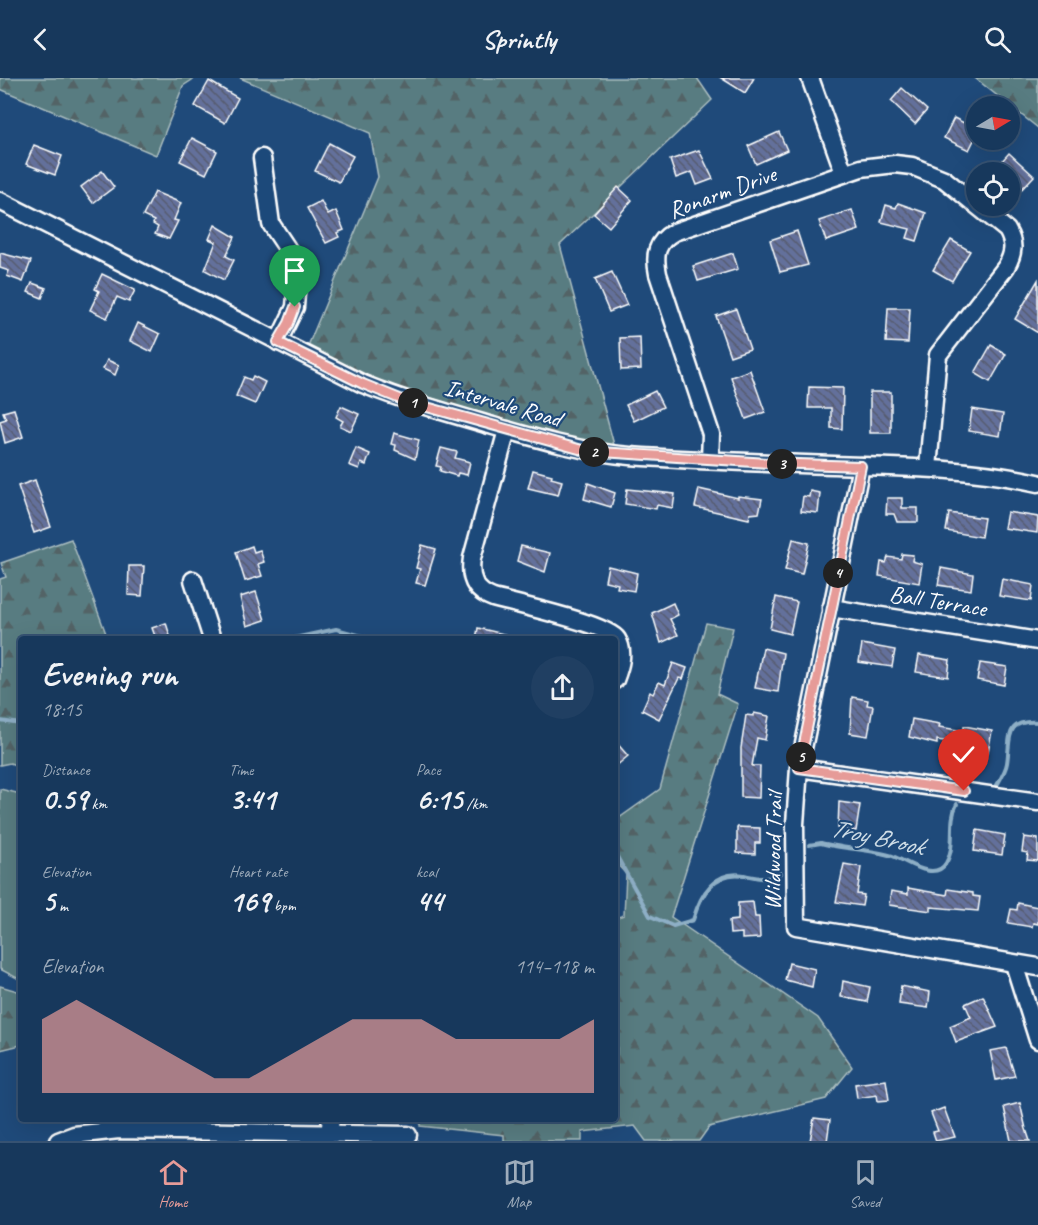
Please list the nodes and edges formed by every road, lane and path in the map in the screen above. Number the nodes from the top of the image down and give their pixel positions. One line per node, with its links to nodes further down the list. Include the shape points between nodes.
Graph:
1 (810, 78): 3 (street)
2 (262, 158): 5 (street, via 268,214 290,256 297,281 295,307)
3 (844, 174): 7 (street, Ronarm Drive, via 674,232 657,250 658,274 711,434); 9 (street, Ronarm Drive, via 874,165 895,164 928,171 944,179 1007,230 1013,240 1012,258 938,355)
4 (0, 201): 5 (street, Intervale Road)
5 (278, 342): 6 (street, Intervale Road, via 405,401)
6 (507, 430): 7 (street, Intervale Road, via 586,451); 14 (street, via 472,558 473,583 493,598 593,626)
7 (710, 460): 8 (street, Intervale Road)
8 (861, 466): 9 (street, Intervale Road); 12 (street, Wildwood Trail)
9 (928, 468): 10 (street, Intervale Road, via 984,472)
10 (1038, 483)
11 (193, 580): 13 (street)
12 (831, 608): 16 (street, Ball Terrace); 18 (street, Wildwood Trail)
13 (211, 636)
14 (614, 636)
15 (618, 641): 17 (street)
16 (1038, 641)
17 (618, 668)
18 (799, 768): 19 (street); 20 (street, Wildwood Trail, via 796,926)
19 (1038, 802)
20 (1014, 963): 21 (street, Wildwood Trail); 22 (street)
21 (1038, 967)
22 (1038, 1040)
23 (330, 1127): 24 (street); 25 (street, via 119,1130 74,1135)
24 (408, 1135)
25 (58, 1141)

